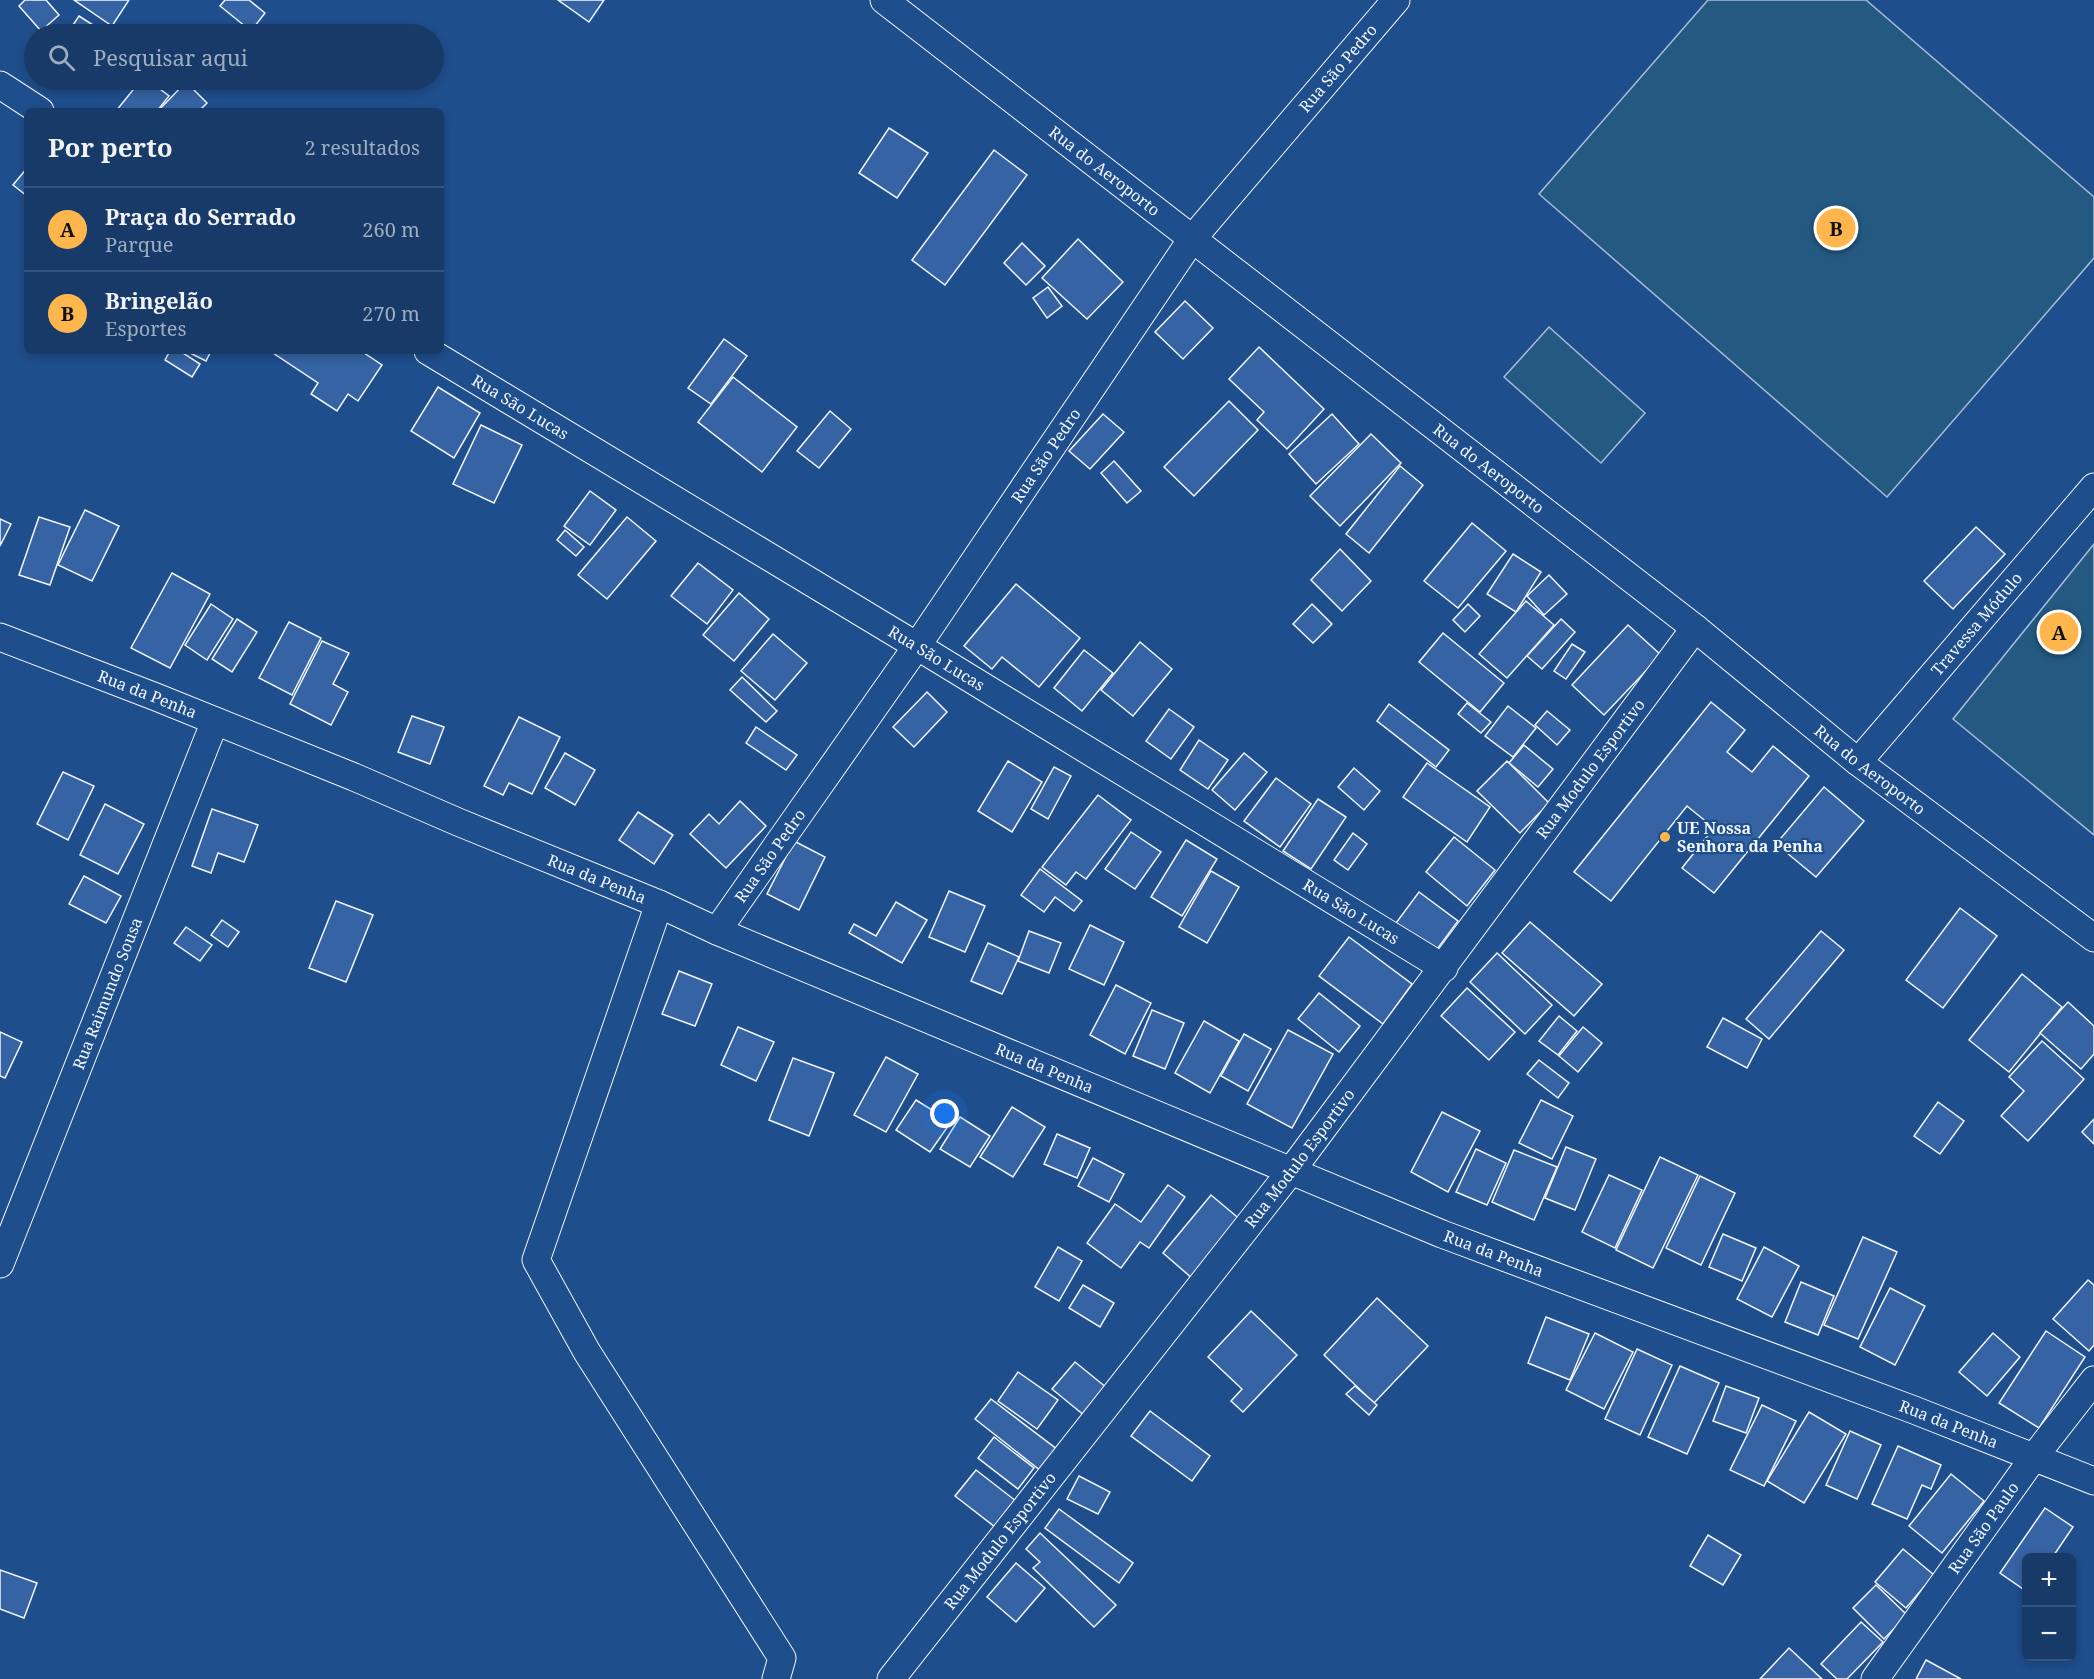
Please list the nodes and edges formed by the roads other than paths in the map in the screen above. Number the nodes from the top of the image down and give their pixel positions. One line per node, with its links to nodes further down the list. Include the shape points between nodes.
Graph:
1 (884, 0): 5 (street, Rua do Aeroporto)
2 (1396, 0): 5 (street, Rua São Pedro)
3 (0, 85): 4 (street)
4 (35, 108)
5 (1192, 239): 8 (street, Rua do Aeroporto); 10 (street, Rua São Pedro)
6 (433, 354): 10 (street, Rua São Lucas)
7 (2094, 487): 12 (street, Travessa Módulo)
8 (1695, 628): 12 (street, Rua do Aeroporto); 16 (street, Rua Modulo Esportivo)
9 (0, 637): 11 (street, Rua da Penha)
10 (917, 646): 14 (street, Rua São Pedro); 16 (street, Rua São Lucas)
11 (215, 721): 13 (street, Rua da Penha); 18 (street, Rua Raimundo Sousa)
12 (1858, 762): 15 (street, Rua do Aeroporto)
13 (659, 904): 14 (street, Rua da Penha); 22 (street, via 536,1260 586,1352 782,1658)
14 (717, 931): 17 (street, Rua da Penha)
15 (2094, 938)
16 (1444, 968): 17 (street, Rua Modulo Esportivo)
17 (1291, 1171): 20 (street, Rua da Penha, via 1559,1280); 23 (street, Rua Modulo Esportivo)
18 (0, 1264)
19 (2094, 1380): 20 (street, Rua São Paulo)
20 (2034, 1457): 21 (street, Rua da Penha); 24 (street, Rua São Paulo)
21 (2094, 1481)
22 (777, 1679)
23 (891, 1679)
24 (1875, 1679)

